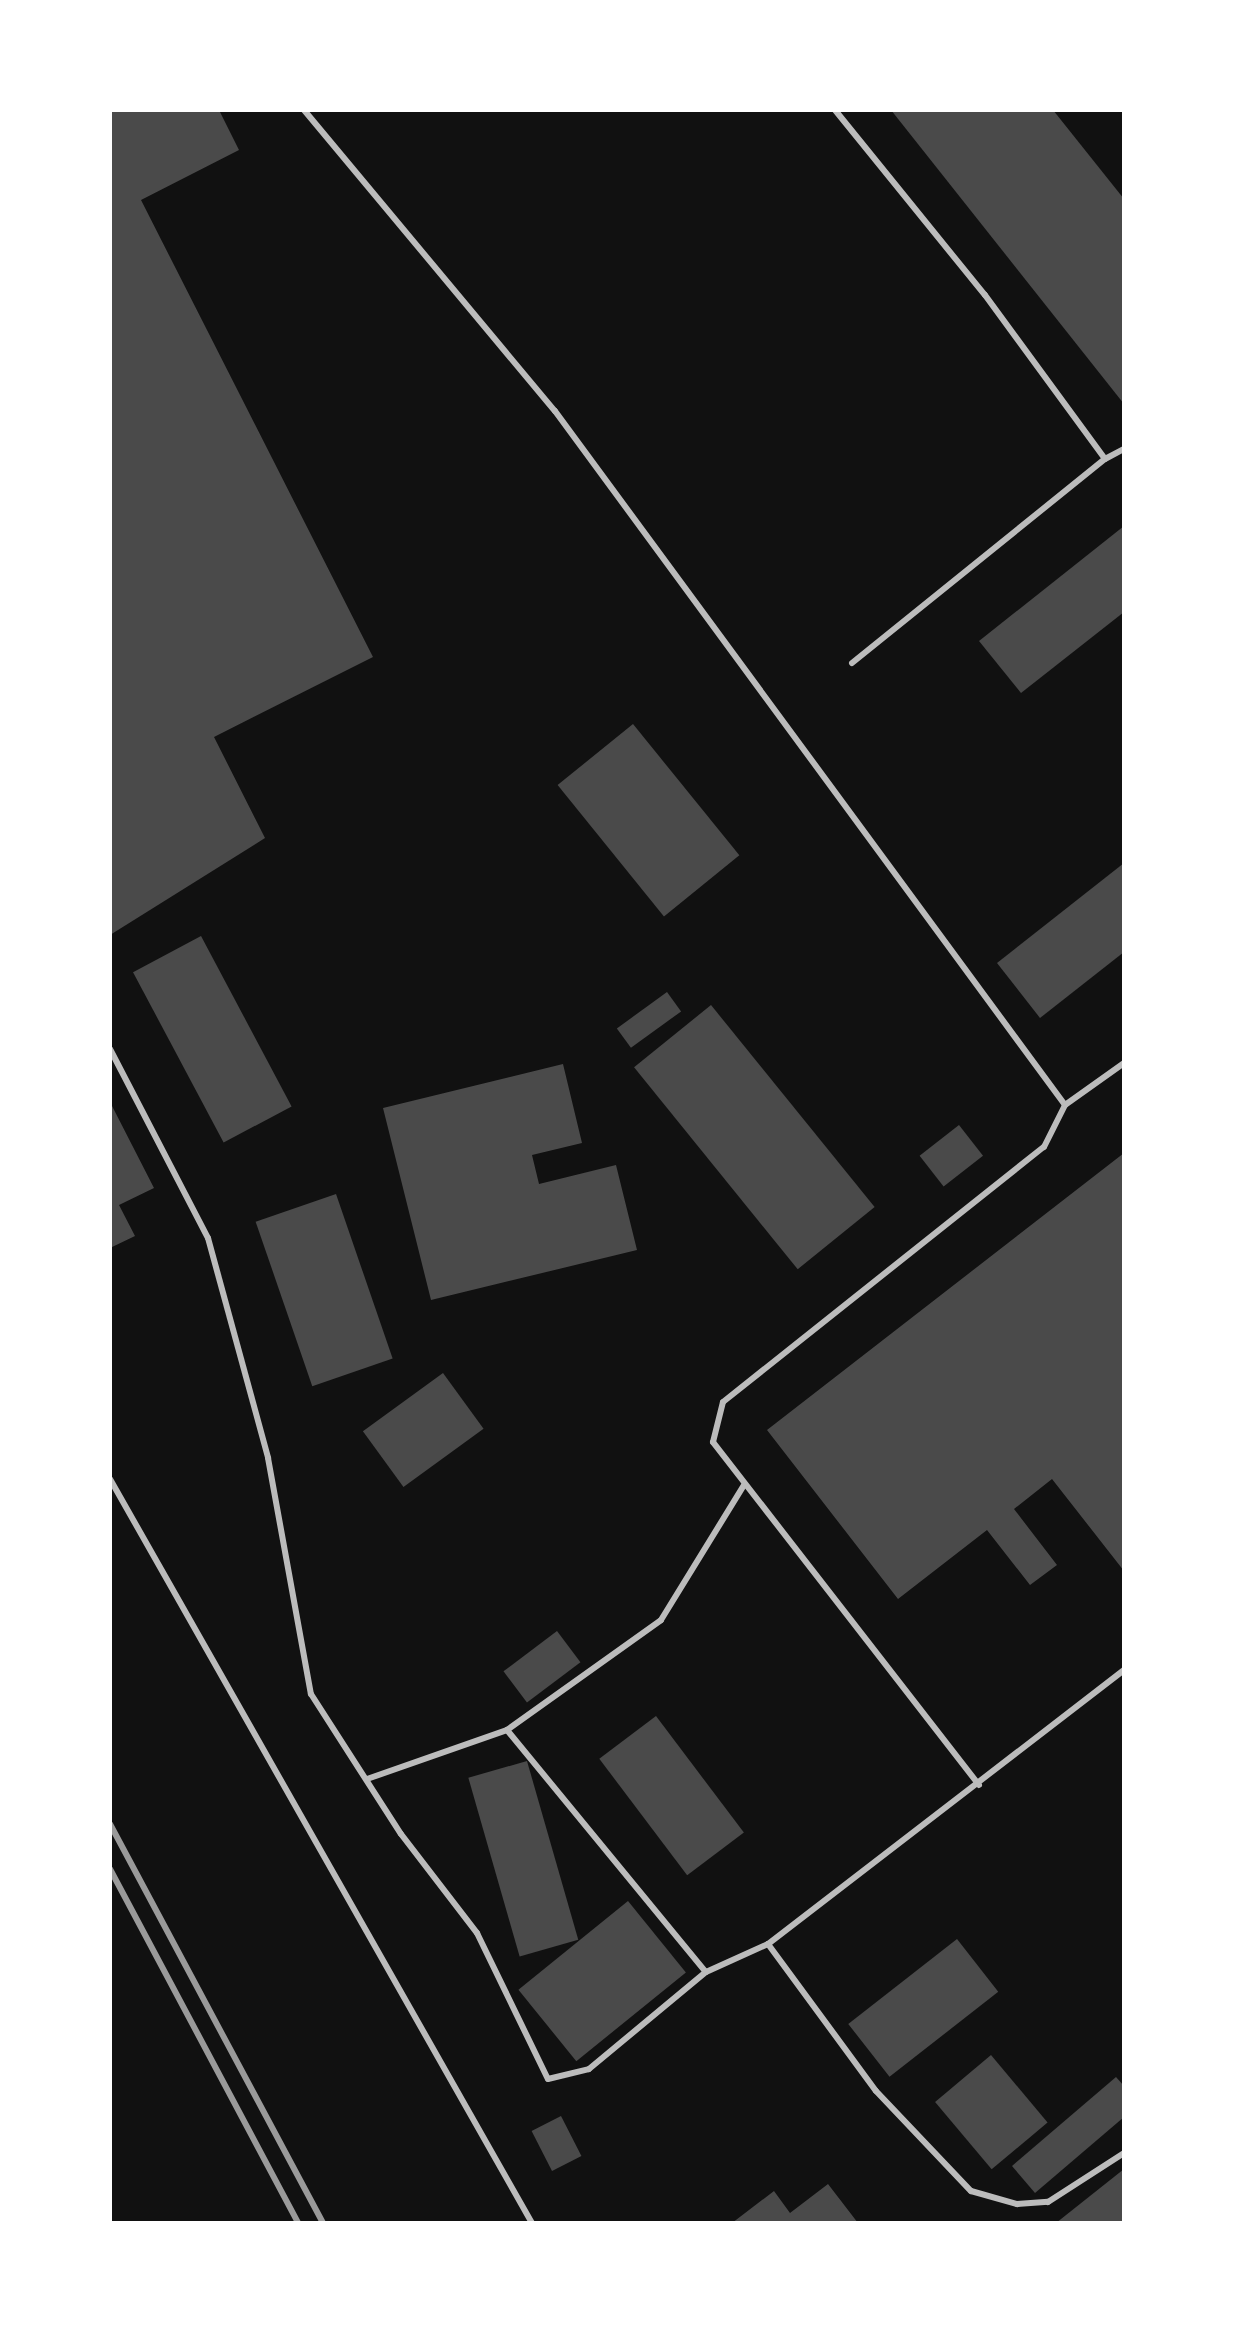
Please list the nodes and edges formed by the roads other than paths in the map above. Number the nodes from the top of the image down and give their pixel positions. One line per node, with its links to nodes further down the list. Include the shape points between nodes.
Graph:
1 (304, 110): 8 (lane, via 555,411)
2 (835, 110): 4 (lane, via 985,295)
3 (1124, 449): 4 (lane)
4 (1105, 459): 5 (lane)
5 (852, 663)
6 (110, 1049): 13 (lane, via 208,1238 268,1458 311,1694)
7 (1124, 1063): 8 (lane)
8 (1065, 1105): 10 (lane, via 1044,1147 723,1402 713,1442)
9 (110, 1479): 18 (lane)
10 (744, 1485): 12 (lane, via 661,1620); 14 (lane)
11 (1124, 1670): 14 (lane)
12 (507, 1730): 13 (lane); 16 (lane)
13 (367, 1779): 16 (lane, via 401,1834 477,1933 548,2079 589,2069)
14 (979, 1785): 15 (lane)
15 (768, 1944): 16 (lane); 17 (lane, via 876,2091 971,2191 1017,2204 1048,2202)
16 (706, 1972)
17 (1124, 2153)
18 (532, 2223)

